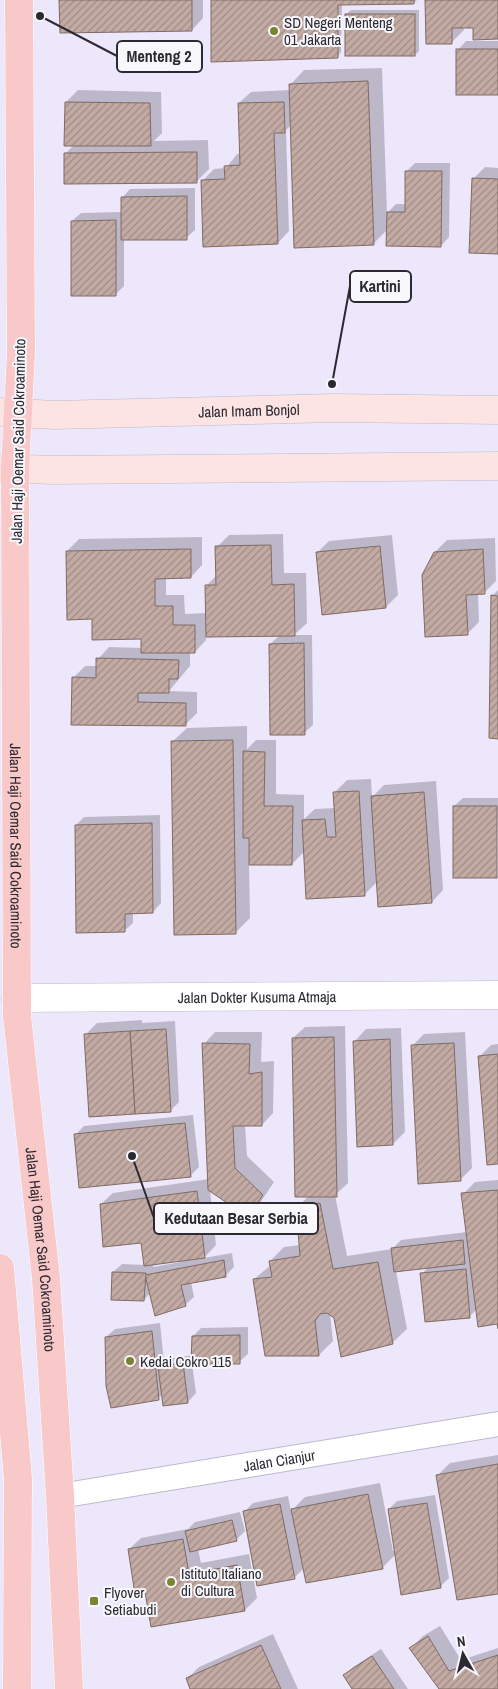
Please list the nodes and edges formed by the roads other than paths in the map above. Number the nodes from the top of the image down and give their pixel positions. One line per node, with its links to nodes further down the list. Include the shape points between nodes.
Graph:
1 (19, 0): 3 (main road, Jalan Haji Oemar Said Cokroaminoto, via 21,337)
2 (498, 410): 3 (main road, Jalan Imam Bonjol, via 335,408)
3 (9, 413): 5 (main road, Jalan Haji Oemar Said Cokroaminoto)
4 (498, 466): 5 (main road)
5 (8, 468): 7 (main road, Jalan Haji Oemar Said Cokroaminoto)
6 (498, 995): 7 (street, Jalan Dokter Kusuma Atmaja)
7 (16, 998): 11 (main road, Jalan Haji Oemar Said Cokroaminoto, via 46,1278)
8 (0, 1268): 10 (main road)
9 (498, 1424): 11 (street, Jalan Cianjur)
10 (18, 1479): 12 (main road); 13 (main road)
11 (60, 1496): 14 (main road, Jalan Haji Oemar Said Cokroaminoto)
12 (0, 1512)
13 (17, 1689)
14 (69, 1689)

